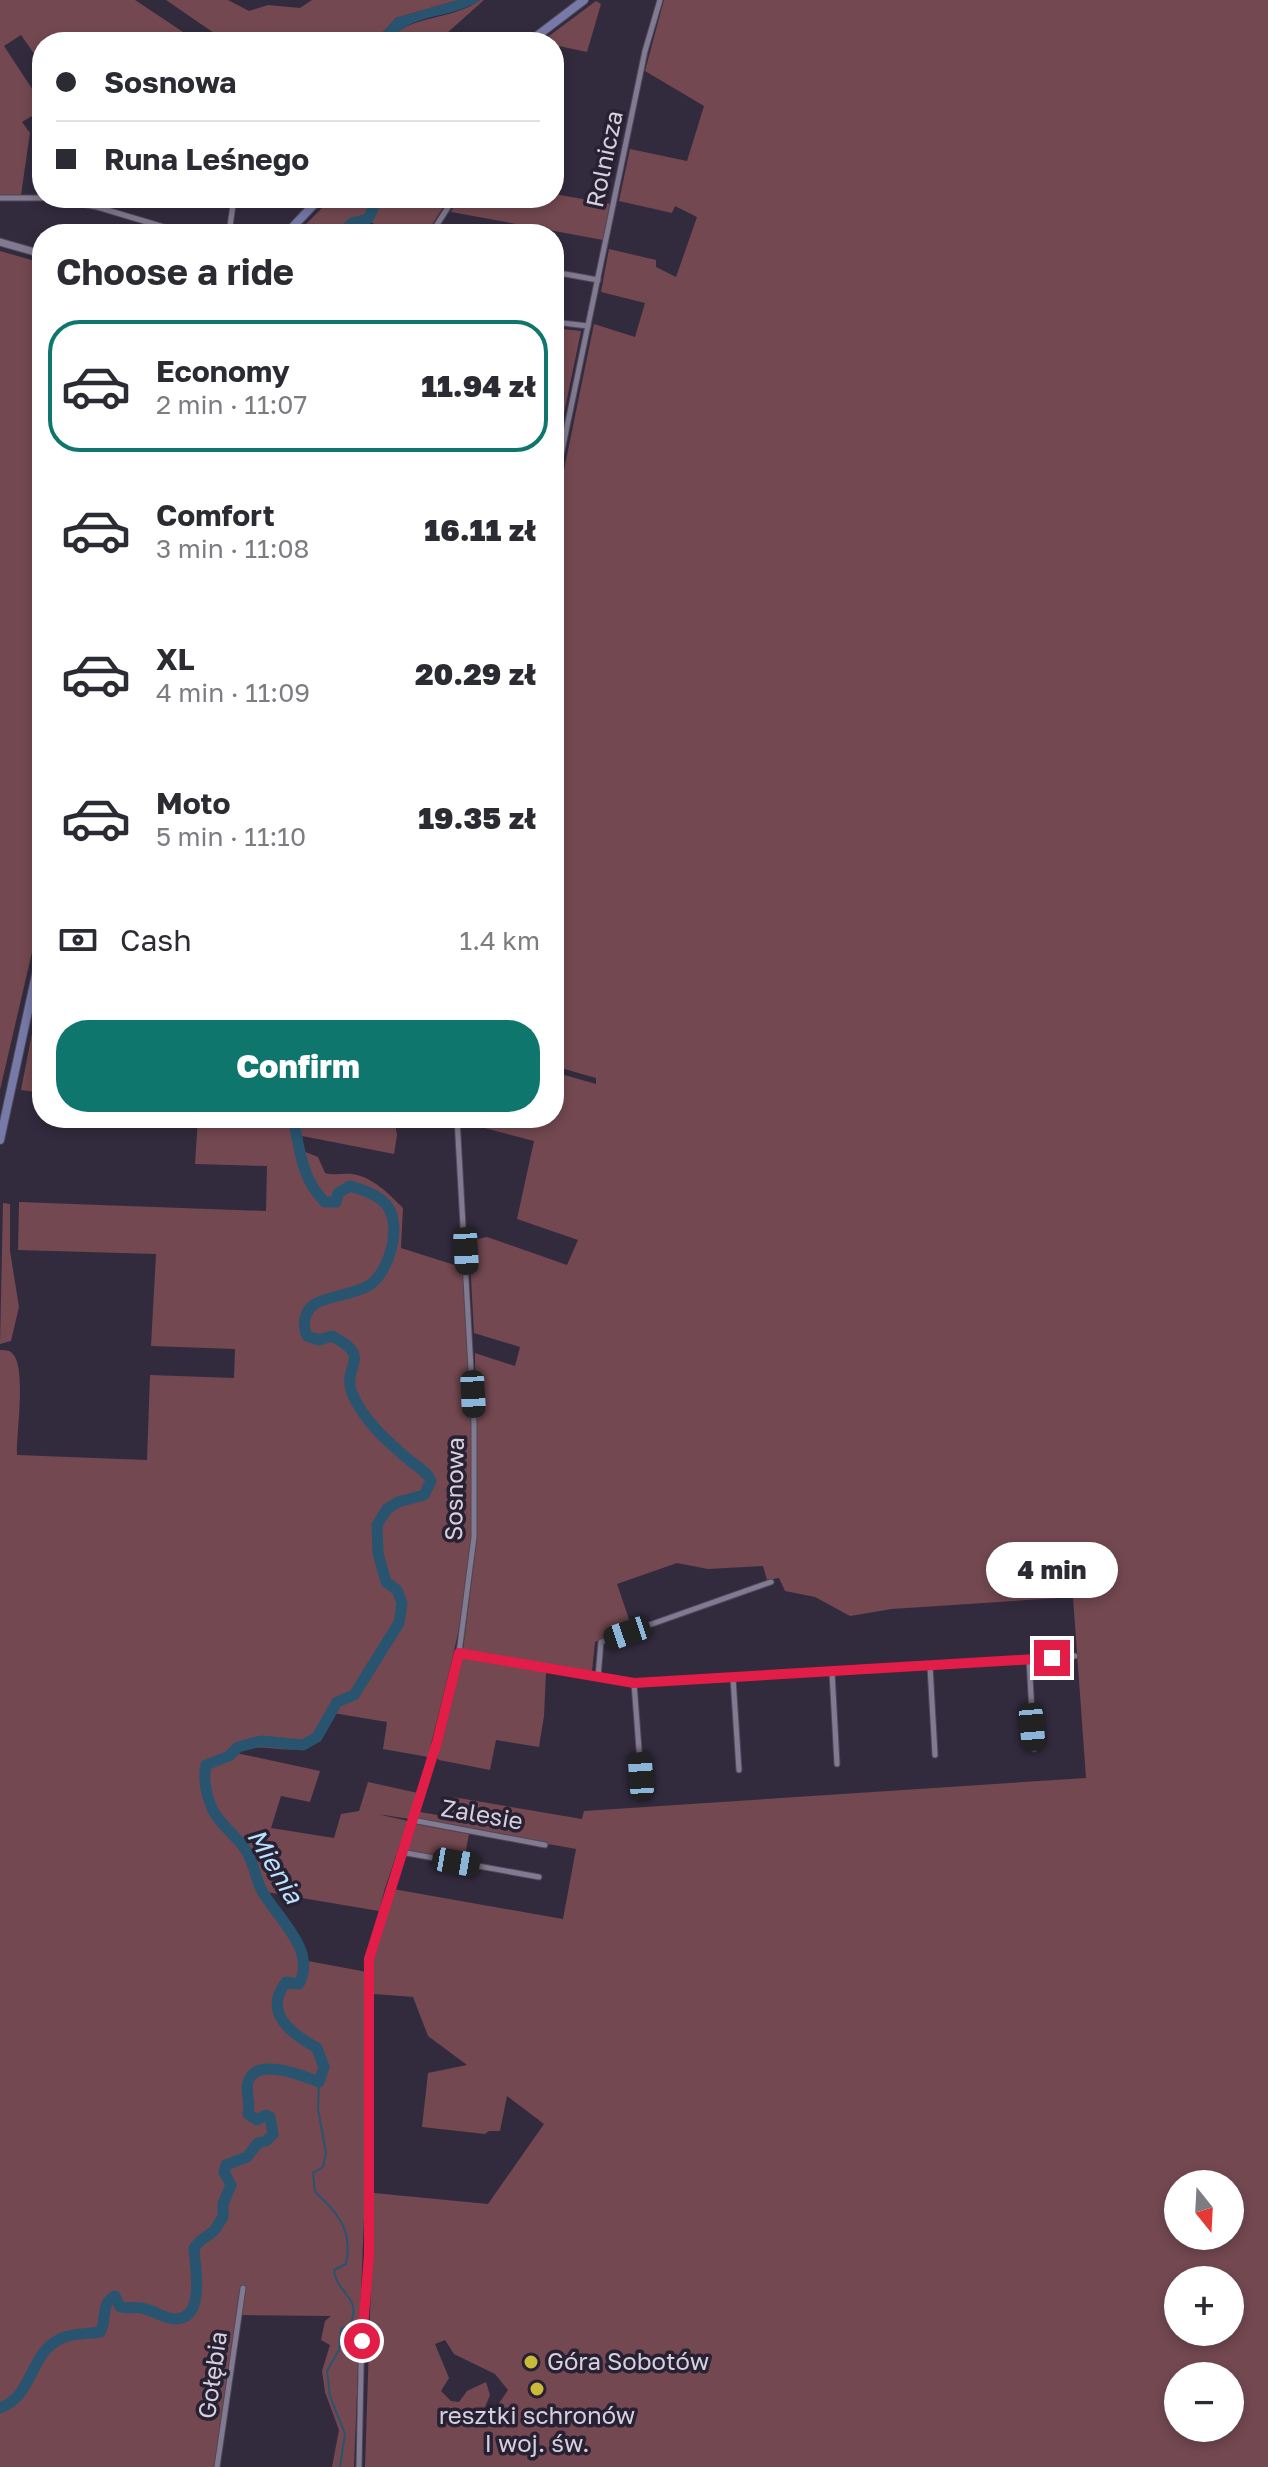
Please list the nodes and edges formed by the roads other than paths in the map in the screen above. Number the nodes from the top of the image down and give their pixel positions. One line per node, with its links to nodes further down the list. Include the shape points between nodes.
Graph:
1 (584, 0): 3 (main road)
2 (660, 0): 13 (street, Rolnicza)
3 (542, 32)
4 (0, 198): 5 (street)
5 (32, 198)
6 (100, 208): 8 (street)
7 (311, 208): 9 (main road)
8 (154, 224)
9 (295, 224)
10 (0, 242): 11 (street)
11 (32, 251)
12 (564, 274): 13 (street)
13 (598, 280): 15 (street, Rolnicza)
14 (564, 323): 15 (street)
15 (588, 326): 16 (street)
16 (564, 441)
17 (32, 993): 19 (main road)
18 (458, 1128): 21 (street, Sosnowa, via 474,1423 474,1537)
19 (0, 1140)
20 (771, 1582): 26 (street, via 601,1642)
21 (459, 1653): 26 (street); 34 (street, Sosnowa)
22 (1075, 1656): 23 (street)
23 (1029, 1659): 24 (street); 29 (street)
24 (930, 1666): 25 (street); 30 (street)
25 (832, 1672): 27 (street); 31 (street)
26 (598, 1677): 28 (street)
27 (733, 1678): 28 (street); 32 (street)
28 (634, 1683): 33 (street)
29 (1034, 1749)
30 (935, 1755)
31 (837, 1764)
32 (739, 1770)
33 (641, 1776)
34 (412, 1820): 35 (street, Zalesie); 36 (street, Sosnowa)
35 (545, 1845)
36 (401, 1852): 37 (street); 40 (street, Sosnowa, via 369,1959 369,2254)
37 (539, 1877)
38 (243, 2288): 39 (street, Gołębia)
39 (217, 2467)
40 (359, 2467)

